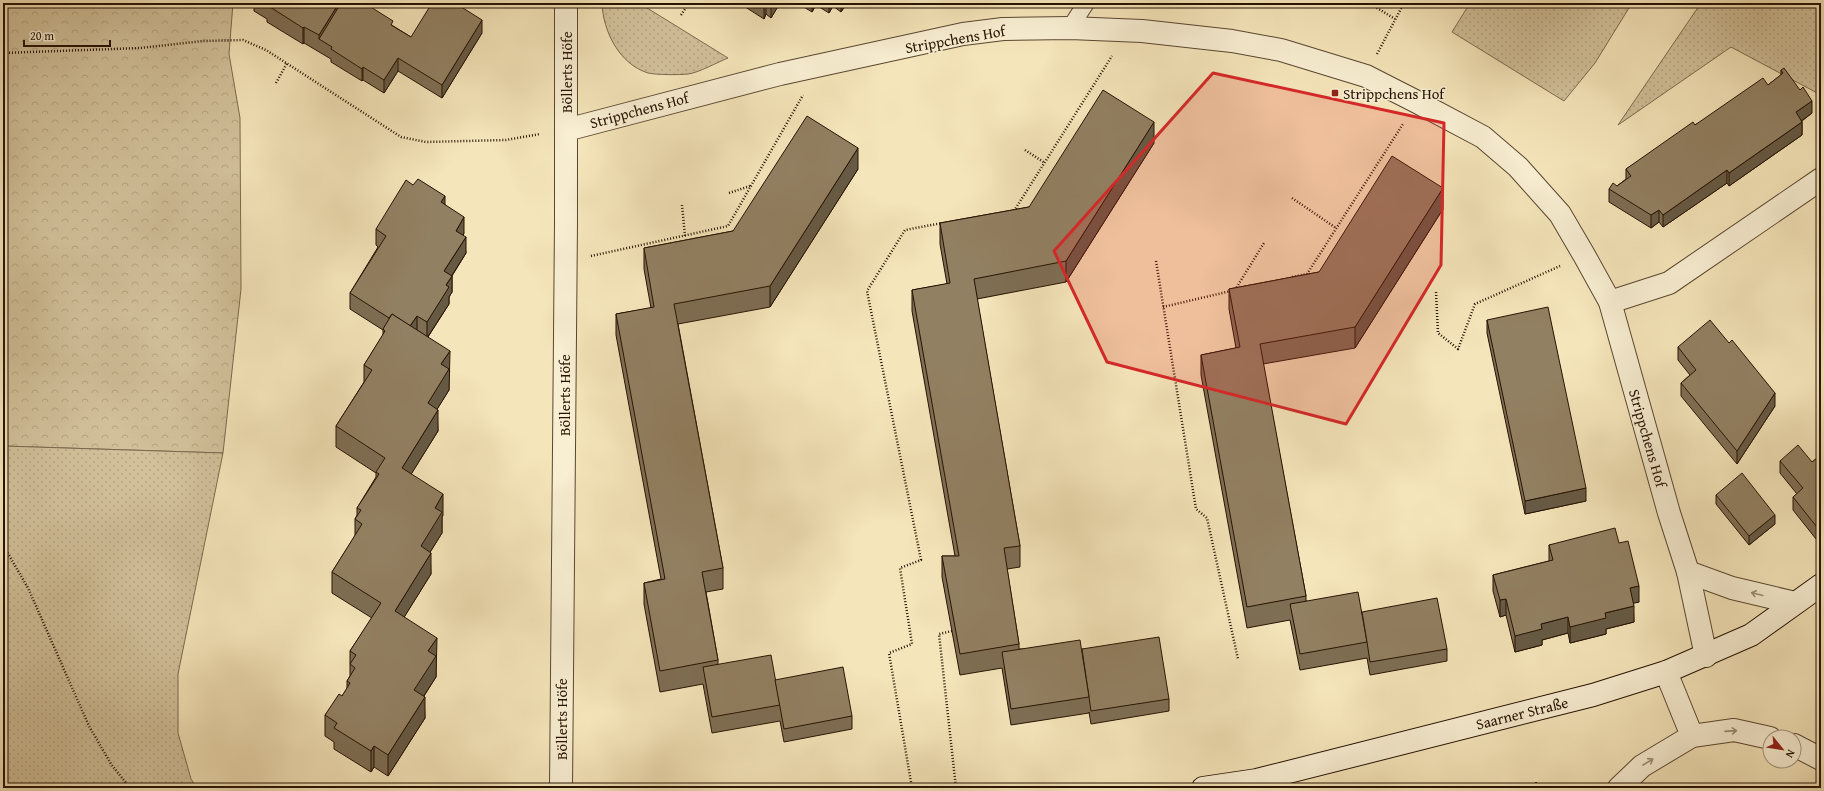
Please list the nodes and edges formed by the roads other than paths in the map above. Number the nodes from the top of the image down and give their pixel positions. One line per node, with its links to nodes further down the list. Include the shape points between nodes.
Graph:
1 (566, 3): 4 (street, Böllerts Höfe)
2 (1086, 3): 3 (lane)
3 (1070, 28): 4 (street, Strippchens Hof, via 1003,29 964,34 720,89); 6 (street, Strippchens Hof, via 1128,30 1232,41 1281,50 1366,76 1483,137 1518,167 1560,214)
4 (566, 130): 16 (street, Böllerts Höfe)
5 (1821, 179): 6 (street, via 1670,283)
6 (1610, 302): 7 (street, Strippchens Hof)
7 (1688, 572): 9 (street, one-way to 7, via 1732,588); 10 (street, Strippchens Hof)
8 (1821, 585): 9 (street, Saarner Straße)
9 (1795, 603): 10 (street, Saarner Straße, via 1751,635)
10 (1706, 656): 11 (street, Saarner Straße)
11 (1666, 672): 12 (street); 17 (street, Saarner Straße, via 1593,695 1264,778)
12 (1692, 736): 13 (street, one-way to 13, via 1734,730); 18 (street, one-way to 12, via 1642,766)
13 (1762, 736)
14 (1802, 749): 15 (street)
15 (1821, 759)
16 (560, 788)
17 (1203, 788)
18 (1619, 788)

